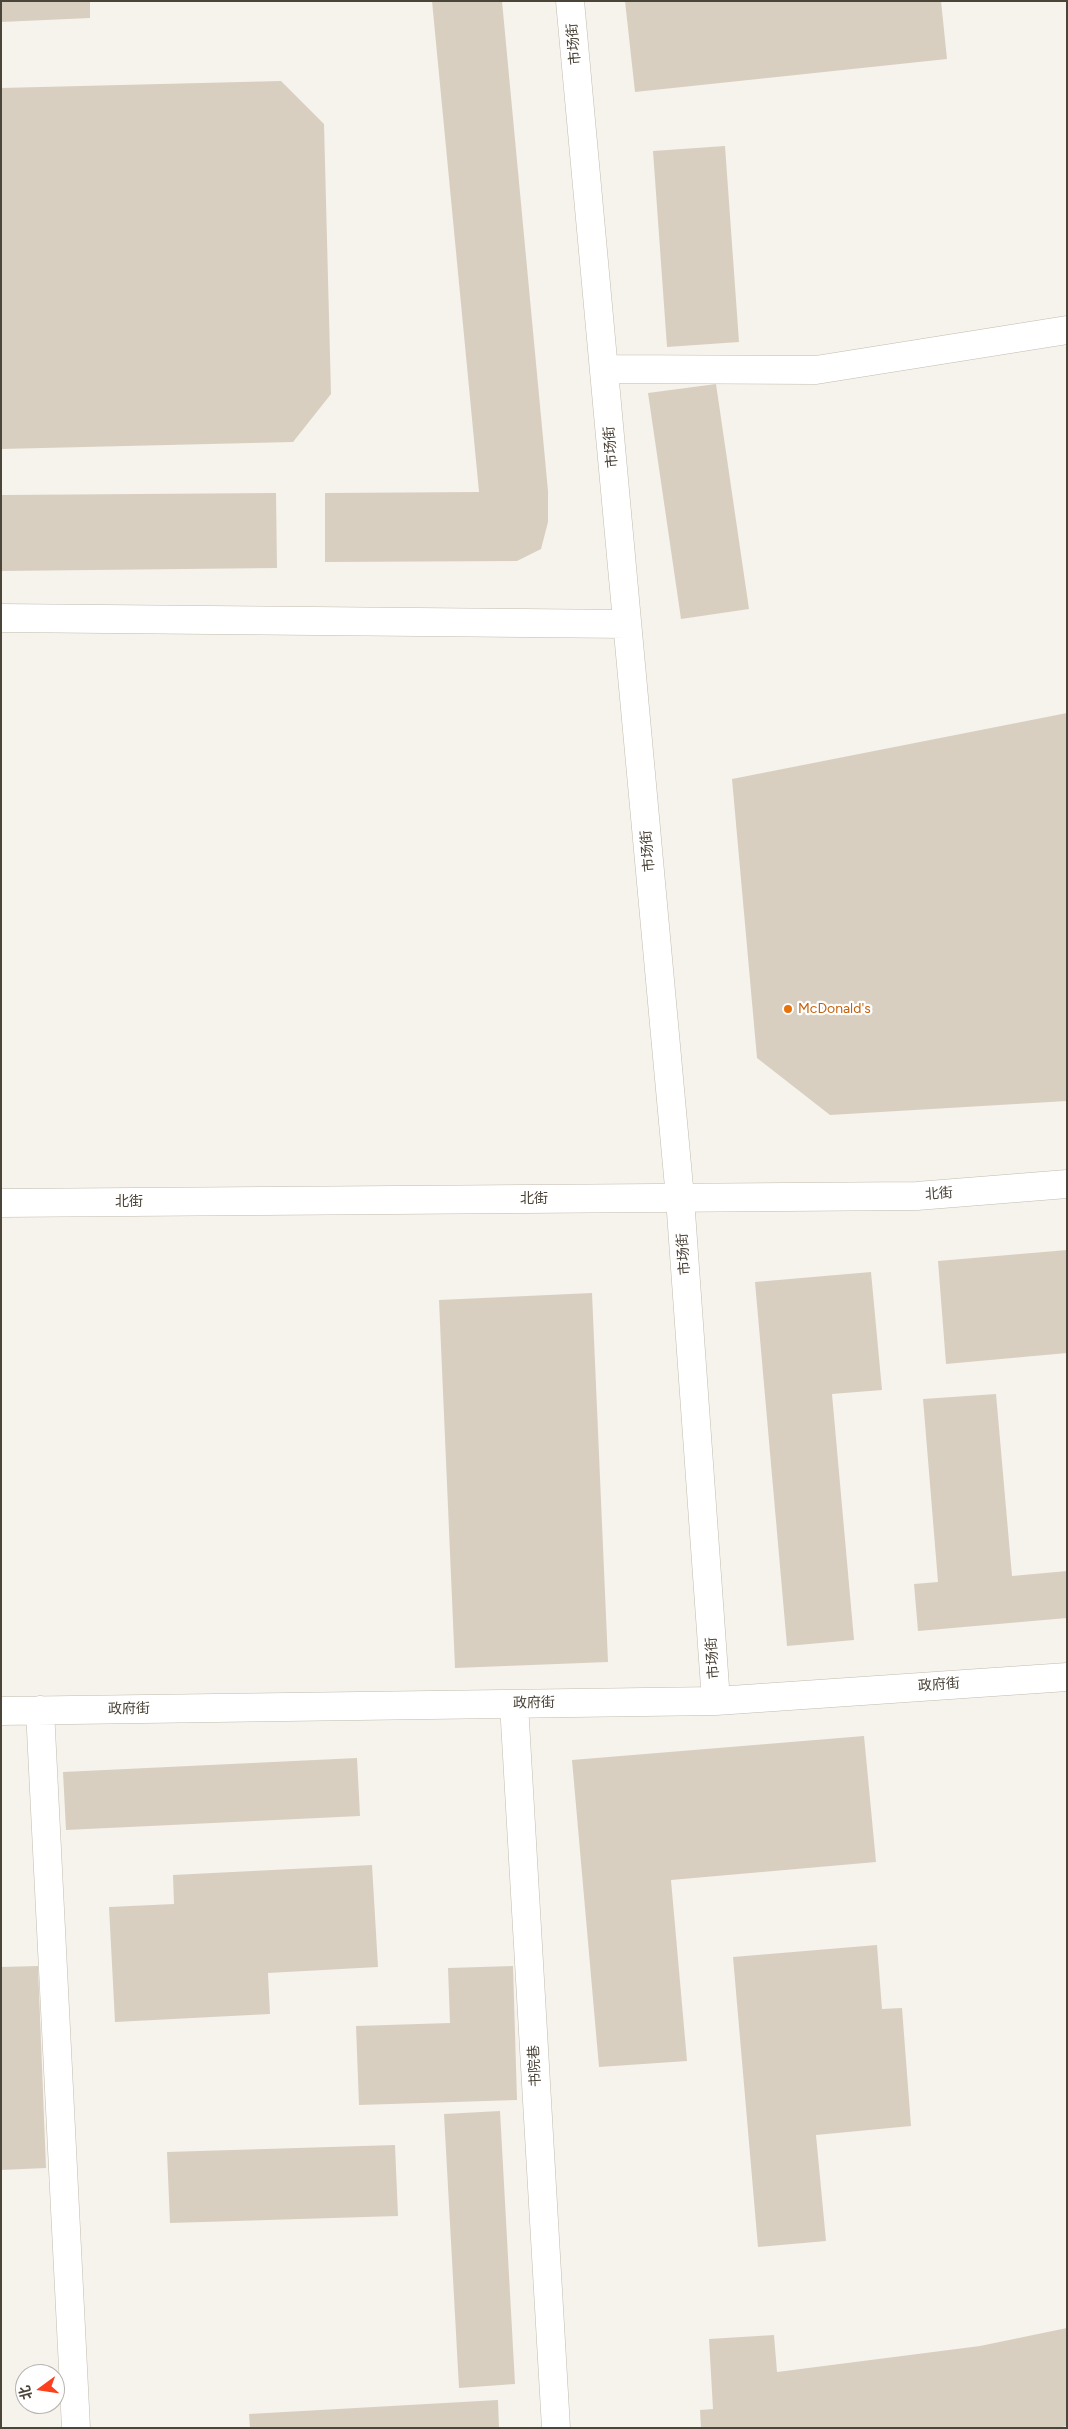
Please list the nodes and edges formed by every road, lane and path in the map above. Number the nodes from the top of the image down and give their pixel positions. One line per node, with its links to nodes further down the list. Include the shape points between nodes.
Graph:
1 (570, 1): 3 (street, 市场街)
2 (1067, 330): 3 (street, via 816,370)
3 (604, 369): 5 (street, 市场街)
4 (1, 618): 5 (street)
5 (627, 624): 7 (street, 市场街)
6 (1067, 1184): 7 (street, 北街, via 917,1196)
7 (680, 1198): 8 (street, 北街); 10 (street, 市场街)
8 (1, 1203)
9 (1067, 1677): 10 (street, 政府街)
10 (716, 1701): 11 (street, 政府街)
11 (514, 1704): 12 (street, 政府街); 15 (street, 书院巷)
12 (40, 1710): 13 (street, 政府街); 14 (street)
13 (1, 1711)
14 (76, 2428)
15 (556, 2428)

